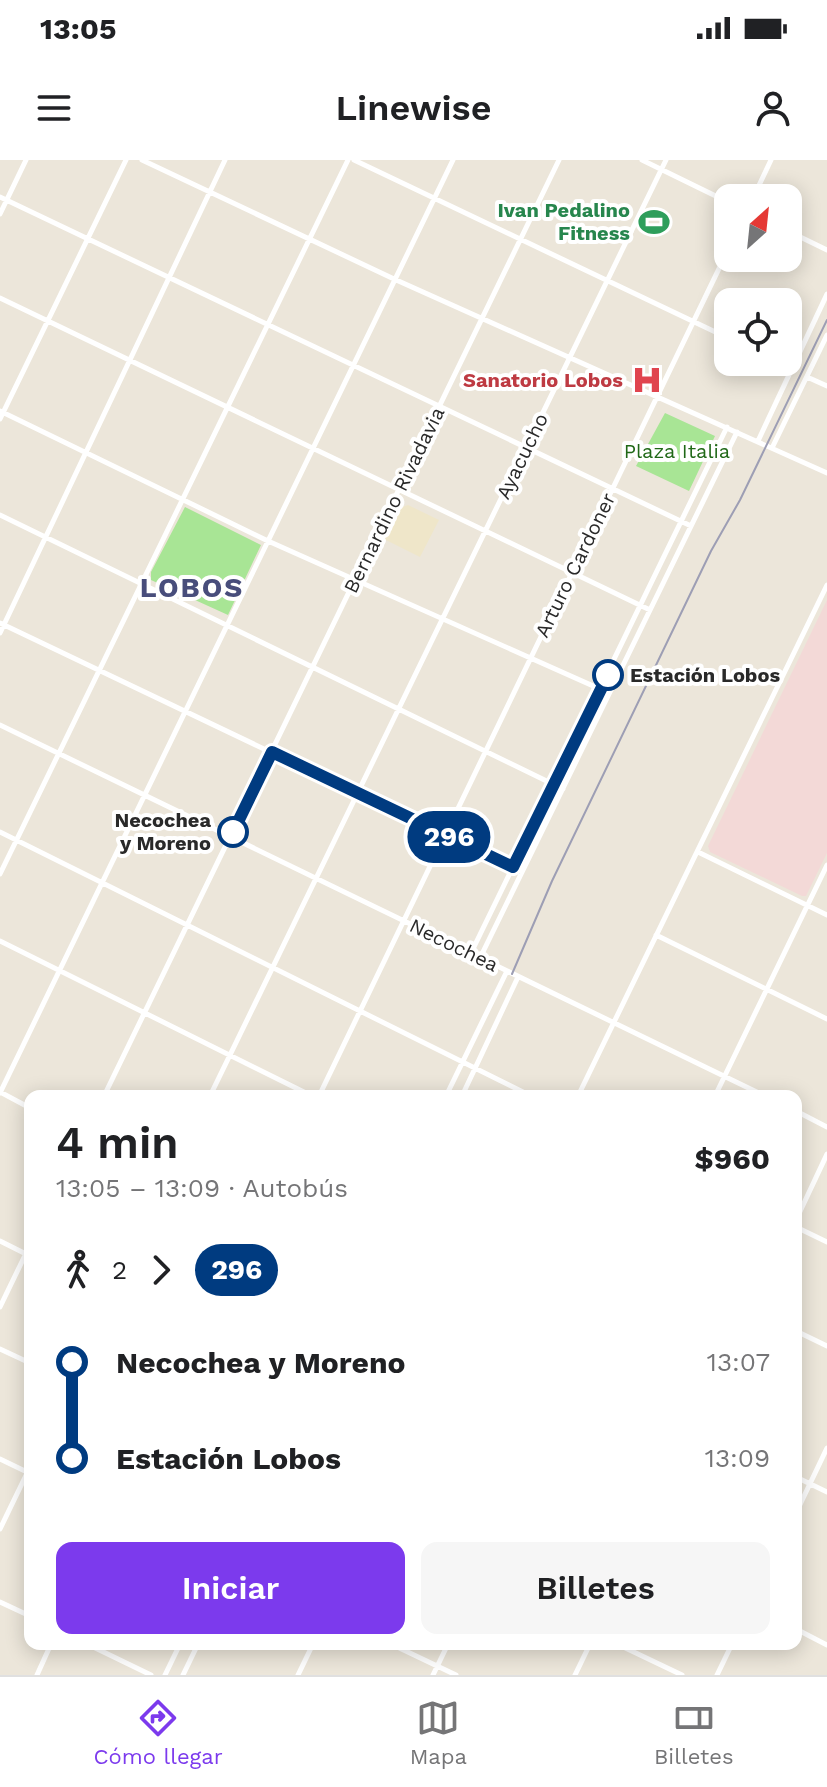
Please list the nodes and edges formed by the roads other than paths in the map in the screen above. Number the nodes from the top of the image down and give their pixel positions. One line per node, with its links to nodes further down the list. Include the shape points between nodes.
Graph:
1 (26, 160): 16 (street)
2 (126, 160): 21 (street)
3 (142, 160): 14 (street)
4 (225, 160): 14 (street)
5 (348, 160): 22 (street)
6 (354, 160): 17 (street)
7 (453, 160): 17 (street)
8 (559, 160): 19 (street, Bernardino Rivadavia)
9 (642, 160): 12 (street)
10 (666, 160): 12 (street, Ayacucho)
11 (771, 160): 13 (street)
12 (662, 169): 15 (street); 27 (street, Ayacucho)
13 (760, 184)
14 (209, 192): 22 (street); 25 (street)
15 (714, 195)
16 (3, 198): 18 (street); 21 (street)
17 (434, 198): 19 (street); 26 (street)
18 (0, 214)
19 (521, 238): 27 (street); 30 (street, Bernardino Rivadavia)
20 (802, 238): 23 (street)
21 (87, 239): 25 (street); 31 (street)
22 (309, 239): 26 (street); 33 (street)
23 (827, 250)
24 (717, 272): 32 (street, Arturo Cardoner)
25 (168, 278): 33 (street); 38 (street)
26 (394, 279): 30 (street); 39 (street)
27 (608, 280): 32 (street); 37 (street, Ayacucho)
28 (827, 294): 36 (street)
29 (0, 298): 31 (street)
30 (483, 318): 37 (street); 45 (street, Bernardino Rivadavia)
31 (47, 320): 38 (street); 46 (street)
32 (693, 321): 34 (street); 43 (street, Arturo Cardoner)
33 (266, 326): 39 (street); 44 (street)
34 (714, 331)
35 (827, 335): 41 (street)
36 (802, 347)
37 (571, 356): 43 (street); 51 (street, Ayacucho)
38 (128, 360): 44 (street); 53 (street)
39 (353, 367): 45 (street); 52 (street)
40 (788, 376): 49 (street)
41 (807, 377): 42 (street); 50 (street)
42 (827, 386)
43 (657, 395): 47 (street); 55 (street, Arturo Cardoner)
44 (227, 408): 52 (street); 57 (street)
45 (440, 408): 51 (street); 56 (street, Bernardino Rivadavia)
46 (1, 414): 53 (street)
47 (727, 427): 48 (street); 59 (street)
48 (737, 432): 49 (street); 60 (street)
49 (758, 441): 50 (street)
50 (772, 448): 54 (street)
51 (526, 450): 55 (street); 61 (street, Ayacucho)
52 (313, 451): 56 (street); 63 (street)
53 (84, 452): 57 (street); 62 (street)
54 (827, 473)
55 (612, 490): 59 (street); 64 (street, Arturo Cardoner)
56 (399, 491): 61 (street); 65 (street, Bernardino Rivadavia)
57 (183, 499): 63 (street); 66 (street)
58 (0, 515): 62 (street)
59 (683, 522): 60 (street); 68 (street)
60 (691, 526): 69 (street)
61 (485, 533): 64 (street); 70 (street, Ayacucho)
62 (44, 537): 66 (street); 71 (street)
63 (268, 541): 65 (street); 72 (street)
64 (571, 573): 68 (street); 74 (street, Arturo Cardoner)
65 (356, 579): 70 (street); 75 (street, Bernardino Rivadavia)
66 (142, 583): 72 (street); 77 (street)
67 (827, 585): 96 (street)
68 (642, 606): 69 (street); 76 (street)
69 (650, 610): 78 (street)
70 (443, 619): 74 (street); 80 (street, Ayacucho)
71 (2, 624): 73 (street); 77 (street)
72 (227, 625): 75 (street); 81 (street)
73 (0, 633)
74 (530, 658): 79 (street); 86 (street, Arturo Cardoner)
75 (313, 667): 80 (street); 85 (street, Bernardino Rivadavia)
76 (610, 669): 78 (street); 79 (street)
77 (99, 671): 81 (street); 87 (street)
78 (619, 673): 83 (street)
79 (600, 689): 82 (street)
80 (399, 709): 86 (street); 90 (street, Ayacucho)
81 (185, 710): 85 (street); 91 (street)
82 (589, 712): 83 (street); 88 (street)
83 (598, 717): 89 (street)
84 (0, 725): 87 (street, Necochea)
85 (272, 752): 90 (street); 94 (street, Bernardino Rivadavia)
86 (486, 752): 88 (street); 93 (street, Arturo Cardoner)
87 (58, 754): 91 (street, Necochea); 95 (street)
88 (553, 784): 89 (street); 98 (street)
89 (563, 789): 99 (street)
90 (358, 793): 93 (street); 101 (street, Ayacucho)
91 (142, 794): 94 (street, Necochea); 102 (street)
92 (0, 832): 95 (street)
93 (446, 835): 98 (street); 105 (street, Arturo Cardoner)
94 (231, 836): 101 (street, Necochea); 106 (street, Bernardino Rivadavia)
95 (16, 840): 100 (street); 102 (street)
96 (698, 852): 103 (street); 107 (street)
97 (827, 865): 103 (street)
98 (513, 867): 99 (street); 109 (street)
99 (522, 872): 110 (street)
100 (0, 874)
101 (317, 878): 105 (street, Necochea); 111 (street, Ayacucho)
102 (100, 883): 106 (street); 112 (street)
103 (808, 906): 104 (street); 115 (street)
104 (827, 915)
105 (404, 921): 109 (street, Necochea); 117 (street, Arturo Cardoner)
106 (187, 925): 111 (street); 116 (street, Bernardino Rivadavia)
107 (656, 935): 115 (street); 119 (street)
108 (0, 941): 112 (street)
109 (471, 953): 110 (street, Necochea)
110 (480, 958): 113 (street, Necochea)
111 (273, 967): 117 (street); 120 (street, Ayacucho)
112 (59, 969): 116 (street); 134 (street)
113 (507, 971): 114 (street, Necochea); 121 (street)
114 (518, 977): 119 (street, Necochea); 122 (street)
115 (767, 989): 118 (street); 123 (street)
116 (144, 1011): 120 (street); 124 (street, Bernardino Rivadavia)
117 (361, 1011): 121 (street); 127 (street, Arturo Cardoner)
118 (827, 1019)
119 (613, 1023): 123 (street, Necochea); 131 (street)
120 (230, 1054): 125 (street, Ayacucho); 126 (street)
121 (462, 1061): 122 (street); 128 (street)
122 (475, 1068): 129 (street); 130 (street)
123 (725, 1076): 132 (street); 133 (street, Necochea)
124 (107, 1090)
125 (213, 1090)
126 (300, 1090)
127 (322, 1090)
128 (449, 1090)
129 (465, 1090)
130 (519, 1090)
131 (581, 1090)
132 (718, 1090)
133 (753, 1090)
134 (0, 1093): 135 (street)
135 (24, 1105)
136 (802, 1114): 137 (street)
137 (827, 1127)
138 (827, 1154): 139 (street)
139 (802, 1207)
140 (802, 1230): 142 (street)
141 (0, 1241): 143 (street)
142 (827, 1242)
143 (24, 1253)
144 (24, 1262): 145 (street)
145 (0, 1307)
146 (802, 1334): 147 (street)
147 (827, 1346)
148 (0, 1349): 149 (street)
149 (24, 1360)
150 (827, 1448): 155 (street)
151 (0, 1459): 152 (street)
152 (24, 1469)
153 (802, 1480): 155 (street)
154 (24, 1481): 158 (street)
155 (810, 1484): 156 (street); 157 (street)
156 (827, 1492)
157 (802, 1501)
158 (0, 1529)
159 (0, 1602): 160 (street)
160 (24, 1613)
161 (802, 1632): 162 (street)
162 (827, 1645)
163 (48, 1650): 174 (street)
164 (99, 1650): 175 (street)
165 (177, 1650): 176 (street)
166 (195, 1650): 177 (street)
167 (310, 1650): 178 (street)
168 (404, 1650): 173 (street)
169 (445, 1650): 173 (street)
170 (587, 1650): 181 (street)
171 (630, 1650): 182 (street)
172 (729, 1650): 183 (street)
173 (437, 1666): 179 (street); 180 (street)
174 (37, 1675)
175 (151, 1675)
176 (165, 1675)
177 (183, 1675)
178 (298, 1675)
179 (433, 1675)
180 (456, 1675)
181 (575, 1675)
182 (682, 1675)
183 (717, 1675)

